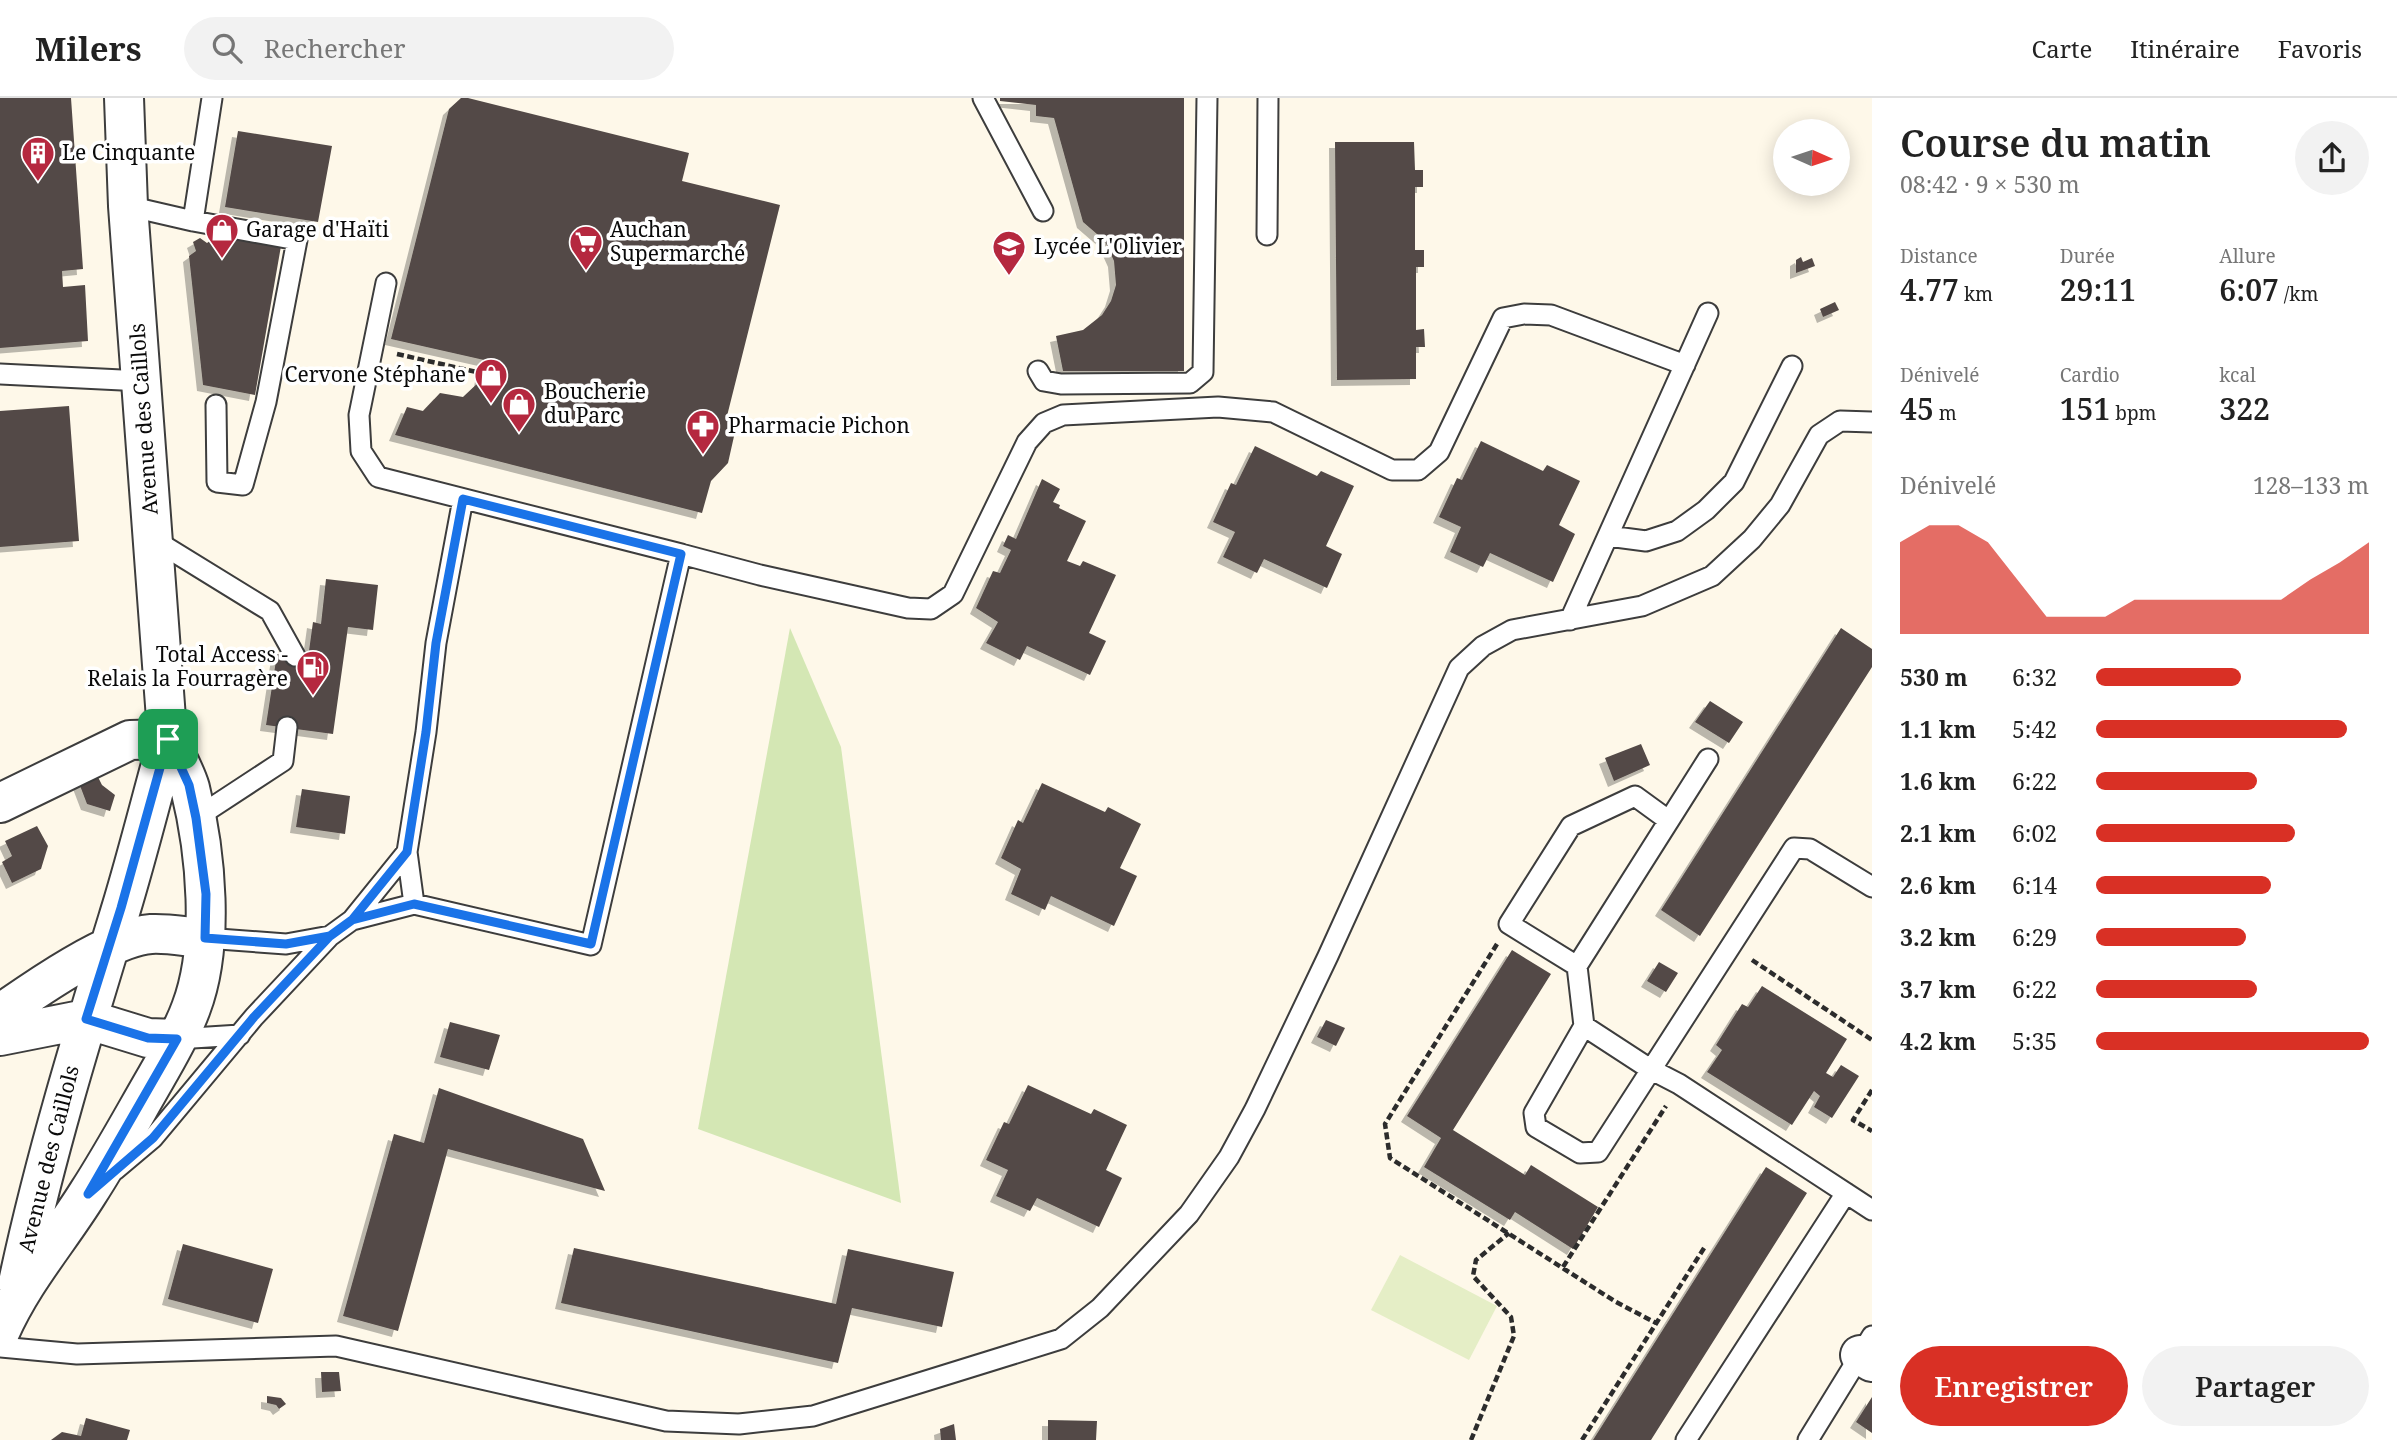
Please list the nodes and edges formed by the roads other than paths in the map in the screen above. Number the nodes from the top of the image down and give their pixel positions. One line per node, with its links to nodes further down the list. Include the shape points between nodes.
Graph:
1 (124, 98): 6 (street, Avenue des Caillols)
2 (212, 98): 8 (lane)
3 (983, 98): 7 (lane)
4 (1207, 98): 14 (lane, via 1203,372 1190,383 1061,384 1044,381)
5 (1268, 98): 9 (lane)
6 (128, 206): 8 (lane); 16 (street, Avenue des Caillols)
7 (1043, 211)
8 (193, 221): 17 (lane, via 297,240 266,402 243,485 217,482)
9 (1266, 235)
10 (386, 283): 19 (lane, via 359,415 361,451 378,477)
11 (1708, 313): 12 (lane)
12 (1685, 365): 20 (lane); 22 (lane, via 1551,315 1503,318 1439,452 1418,470 1392,470 1273,412 1219,407 1063,415 1044,424 1027,442 953,594 931,609 908,608)
13 (1792, 366): 20 (lane, via 1734,482 1706,510 1677,531 1646,541)
14 (1038, 371)
15 (0, 374): 16 (lane)
16 (142, 382): 21 (street, Avenue des Caillols)
17 (216, 405)
18 (1872, 422): 23 (lane, via 1840,421 1819,435 1780,505 1712,576 1642,606)
19 (463, 499): 22 (lane); 31 (lane, via 436,643)
20 (1608, 536): 23 (lane)
21 (153, 539): 24 (lane, via 270,611); 26 (street, Avenue des Caillols)
22 (681, 554): 33 (lane, via 591,944)
23 (1570, 620): 50 (lane, via 1511,630 1483,646 1459,668 1328,956 1229,1157 1189,1214 1100,1308 1061,1339 813,1416 739,1424 666,1421 336,1346 77,1354)
24 (295, 656)
25 (287, 727): 29 (lane, via 283,761)
26 (168, 739): 28 (street, via 130,740); 29 (street, Avenue des Caillols, via 189,785); 37 (street, Avenue des Caillols)
27 (1708, 759): 30 (lane)
28 (0, 803)
29 (196, 818): 36 (street, Avenue des Caillols, via 206,894)
30 (1668, 820): 38 (lane); 38 (lane, via 1635,796 1571,826 1509,924)
31 (407, 852): 33 (lane); 34 (lane)
32 (1872, 887): 45 (lane, via 1810,849 1794,848)
33 (414, 904): 34 (lane)
34 (352, 920): 35 (lane)
35 (330, 936): 36 (lane, via 286,944); 42 (lane)
36 (205, 938): 37 (street, via 150,934); 44 (street, Avenue des Caillols, via 192,1007)
37 (107, 949): 39 (street); 40 (street, Avenue des Caillols)
38 (1577, 966): 41 (lane)
39 (0, 1014)
40 (86, 1019): 43 (street); 44 (street, via 148,1038); 49 (street, Avenue des Caillols)
41 (1584, 1026): 45 (lane); 45 (lane, via 1534,1113 1536,1127 1580,1153 1598,1152)
42 (240, 1035): 44 (lane); 47 (lane, via 153,1138)
43 (0, 1036)
44 (177, 1039): 47 (street, Avenue des Caillols)
45 (1650, 1069): 46 (lane)
46 (1846, 1193): 48 (lane); 52 (lane)
47 (88, 1194): 49 (street, Avenue des Caillols)
48 (1872, 1210)
49 (7, 1316)
50 (0, 1347)
51 (1868, 1351): 53 (lane)
52 (1686, 1440)
53 (1808, 1440)

